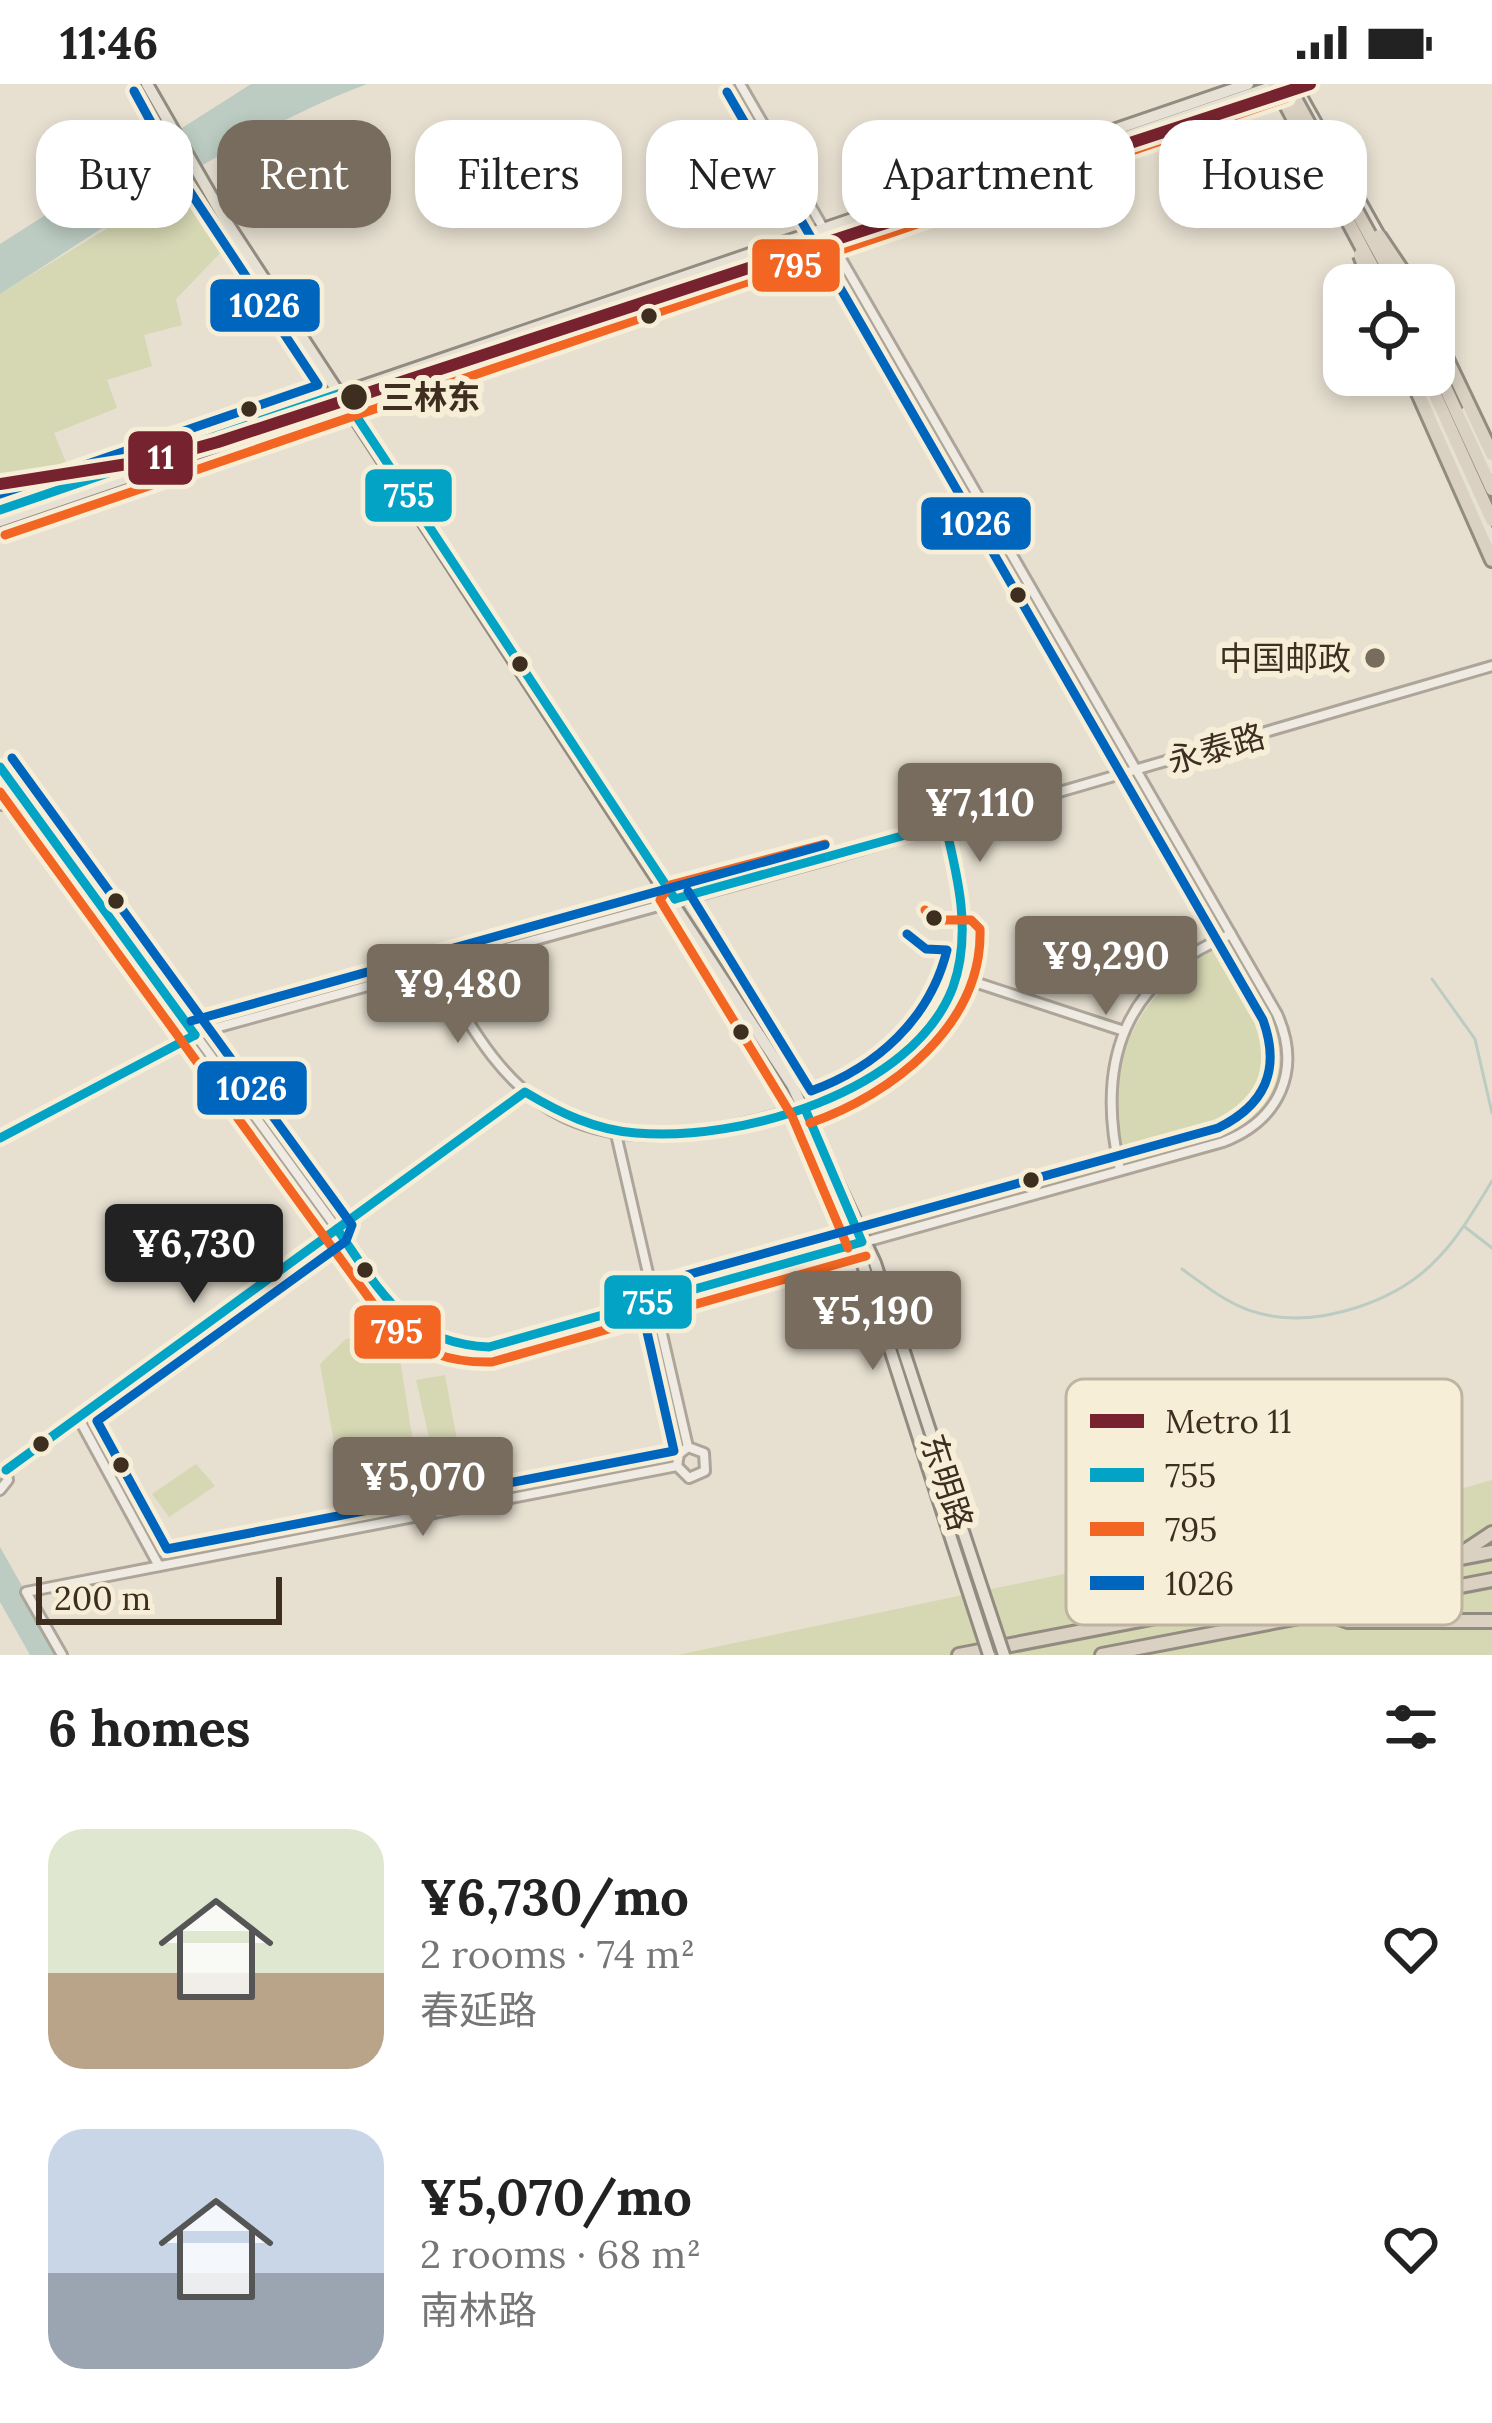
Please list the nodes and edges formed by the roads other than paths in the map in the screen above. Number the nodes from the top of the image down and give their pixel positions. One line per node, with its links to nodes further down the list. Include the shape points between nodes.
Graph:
1 (148, 84): 21 (main road, 东明路, via 196,172)
2 (740, 84): 13 (street)
3 (1236, 84): 7 (main road)
4 (1248, 84): 7 (main road)
5 (1306, 84): 8 (main road)
6 (1280, 85): 8 (main road); 9 (highway, bridge); 13 (main road)
7 (1220, 94): 13 (main road)
8 (1304, 101): 10 (main road)
9 (1300, 120)
10 (1312, 120)
11 (1357, 228): 14 (highway, bridge)
12 (1365, 228): 15 (highway, bridge)
13 (827, 234): 21 (main road); 32 (street)
14 (1369, 264)
15 (1389, 264)
16 (1455, 376): 22 (highway)
17 (1455, 390): 23 (main road)
18 (1423, 396): 28 (highway)
19 (1436, 396): 26 (highway)
20 (1449, 396): 24 (highway)
21 (344, 397): 25 (main road); 27 (main road); 36 (main road, 东明路)
22 (1492, 454)
23 (1492, 469)
24 (1492, 489)
25 (0, 510)
26 (1492, 520)
27 (0, 521)
28 (1487, 538): 29 (highway)
29 (1492, 560)
30 (1492, 670): 32 (street, 永泰路)
31 (0, 767): 33 (street)
32 (1137, 770): 35 (street, 永泰路); 37 (street)
33 (20, 794): 34 (street); 41 (street)
34 (0, 805)
35 (945, 824): 36 (street, 永泰路); 39 (street, via 966,909)
36 (675, 899): 38 (street, 永泰路); 43 (main road, 东明路)
37 (1231, 934): 40 (street, via 1170,968); 46 (street, via 1284,1029 1289,1061 1281,1094 1243,1135)
38 (436, 965): 41 (street, 永泰路); 42 (street, via 477,1036)
39 (956, 976): 40 (street); 43 (street, via 927,1031 893,1066)
40 (1124, 1031): 46 (street, via 1110,1107)
41 (195, 1035): 45 (street, 永泰路); 47 (street)
42 (525, 1092): 44 (street, via 564,1117); 47 (street)
43 (805, 1109): 44 (street, via 695,1134); 48 (main road, 东明路)
44 (616, 1134): 49 (street)
45 (0, 1138)
46 (1120, 1170): 48 (street)
47 (337, 1229): 49 (street, via 400,1315 448,1347 489,1346); 50 (street)
48 (862, 1242): 49 (street); 55 (main road, 东明路)
49 (655, 1299): 51 (street)
50 (78, 1418): 53 (street); 60 (street)
51 (688, 1448): 52 (street); 52 (street, via 704,1453 705,1471 689,1478)
52 (677, 1466): 60 (street)
53 (3, 1468): 54 (street, via 8,1480)
54 (0, 1490)
55 (943, 1493): 67 (main road, 东明路, bridge); 68 (main road, 东明路, bridge)
56 (1492, 1533): 58 (highway)
57 (1492, 1552): 59 (highway)
58 (1462, 1553)
59 (1462, 1558)
60 (159, 1566): 65 (street, via 26,1592)
61 (1492, 1580): 62 (highway)
62 (1462, 1586)
63 (1115, 1625): 66 (highway)
64 (1257, 1625): 69 (highway)
65 (62, 1655)
66 (959, 1655)
67 (989, 1655)
68 (1004, 1655)
69 (1102, 1655)

